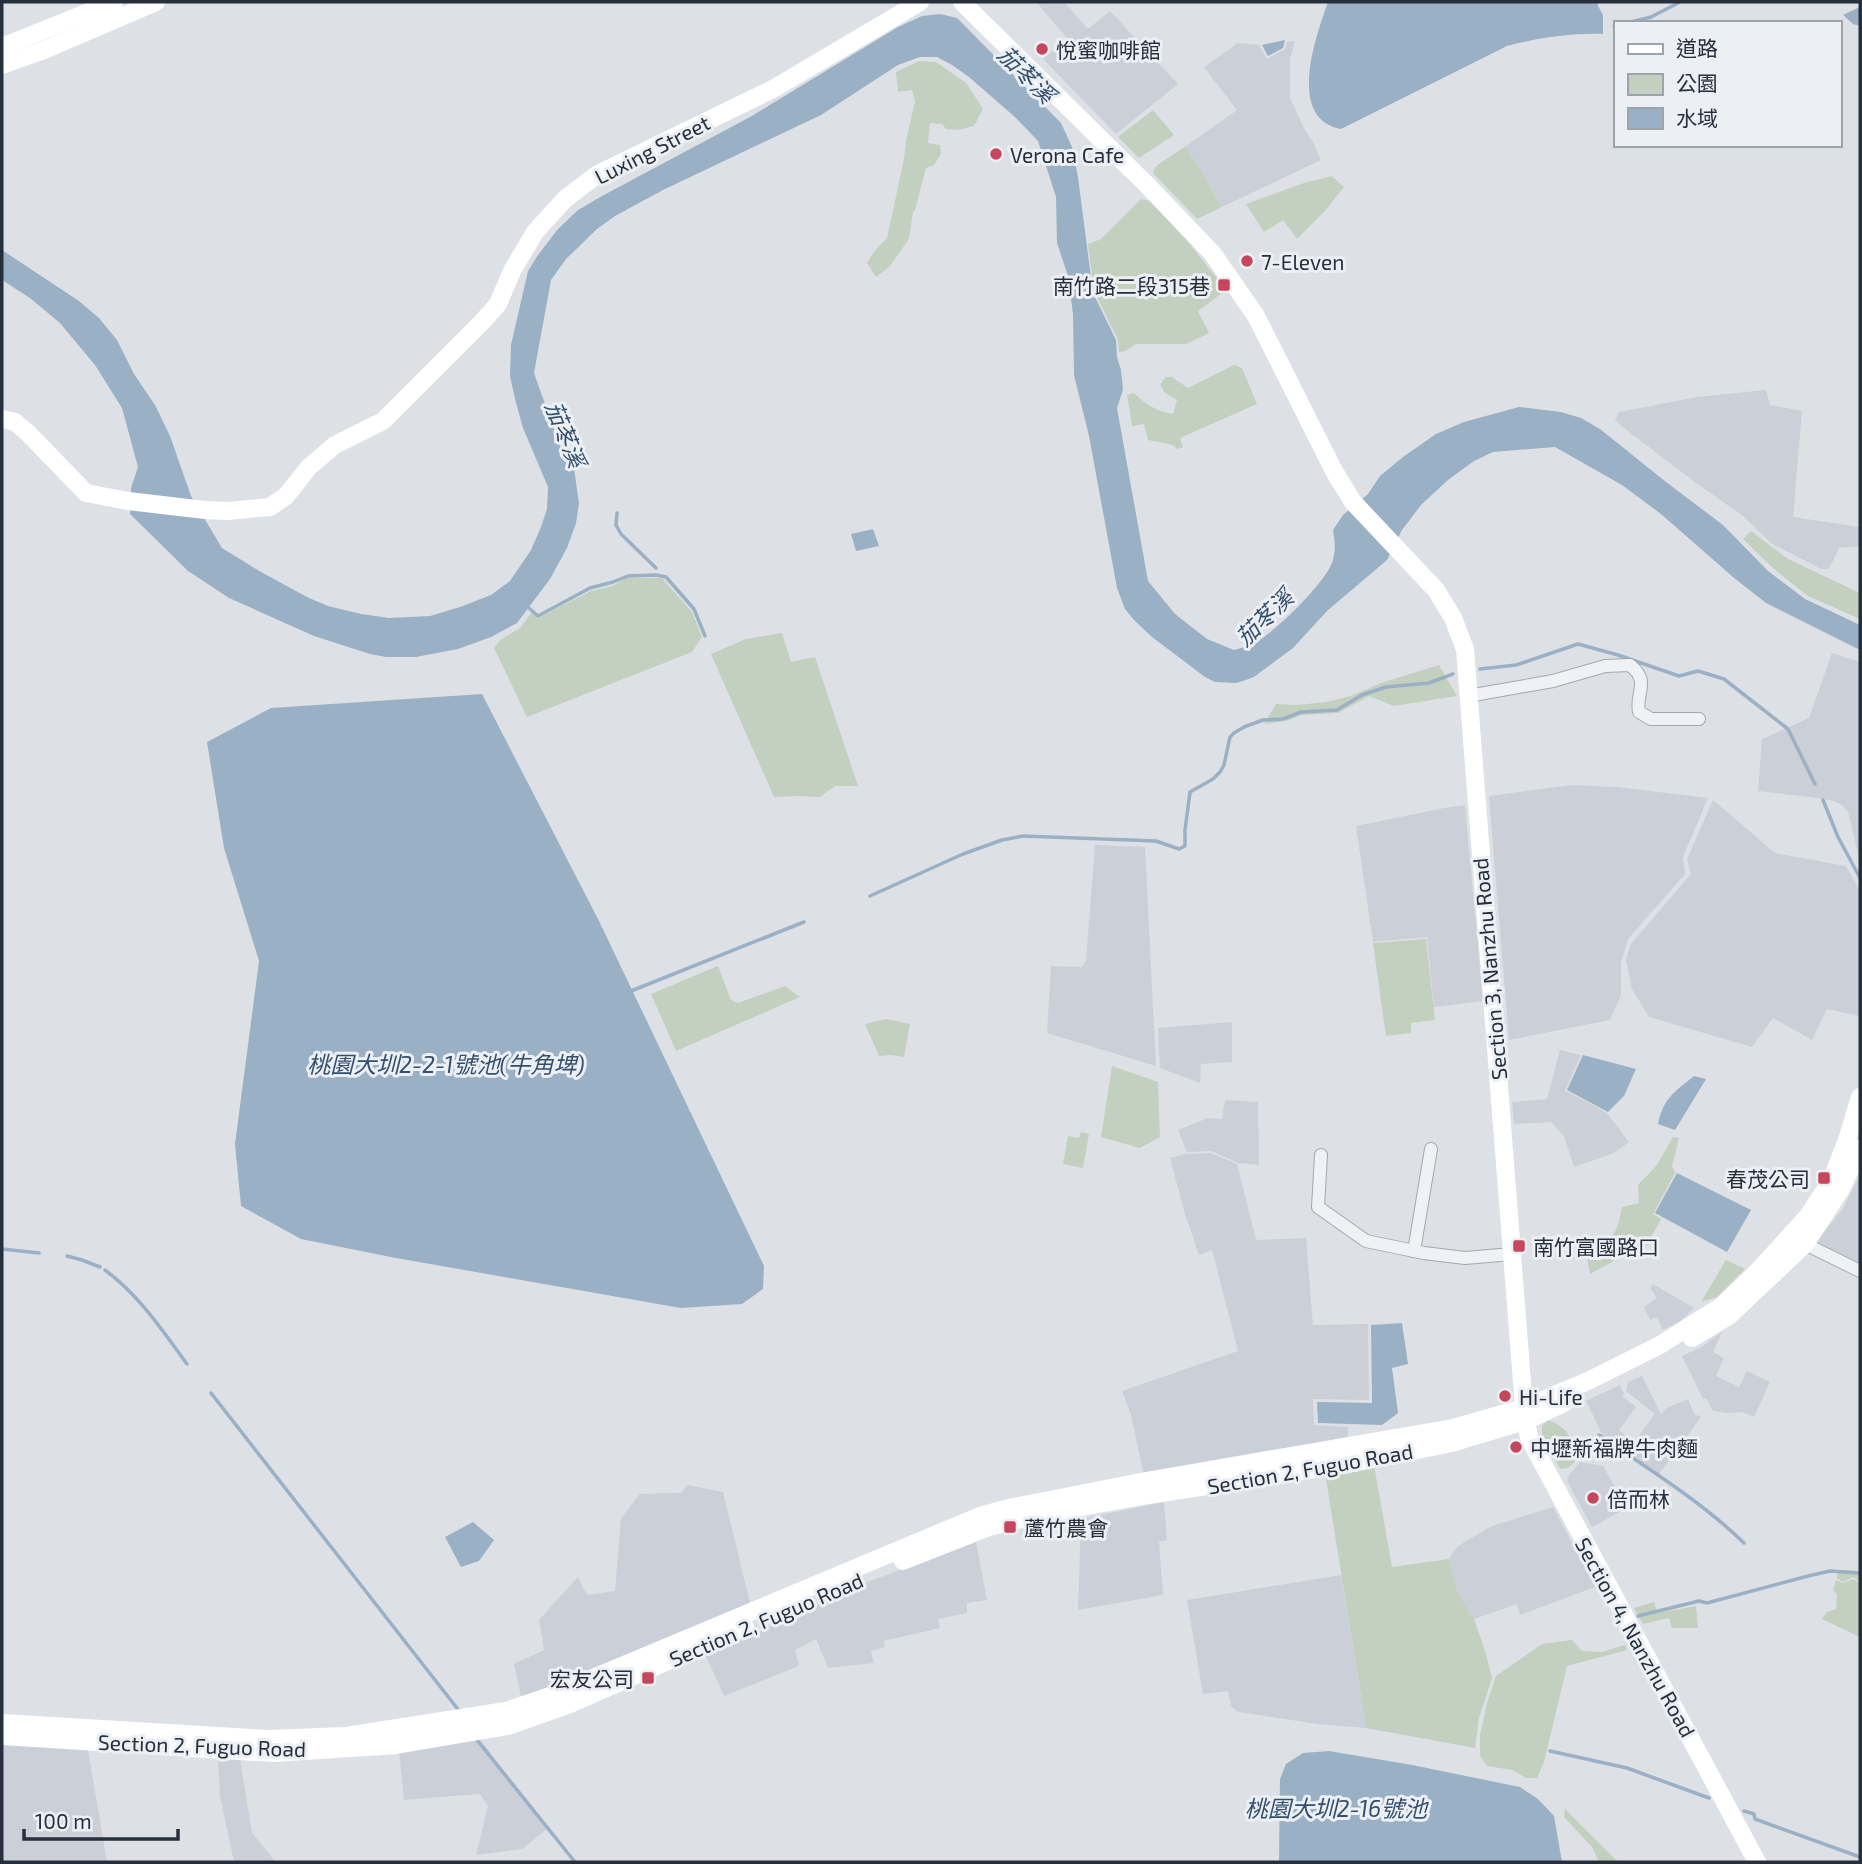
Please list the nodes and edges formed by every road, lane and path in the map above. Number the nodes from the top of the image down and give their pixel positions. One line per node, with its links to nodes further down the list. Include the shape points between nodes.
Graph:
1 (114, 2): 5 (street)
2 (156, 2): 6 (street)
3 (920, 2): 7 (street, Luxing Street, via 773,89 598,174 565,199 535,232 498,304 482,322 383,421 335,445 270,507 205,510 86,493 28,433 15,422)
4 (962, 2): 8 (street, Section 3, Nanzhu Road, via 1213,254 1256,316 1353,502 1436,590 1453,618 1465,649)
5 (2, 47)
6 (2, 65)
7 (2, 419)
8 (1468, 696): 9 (street, via 1553,681 1605,666 1630,665 1641,680 1639,712 1651,719); 16 (street, Section 3, Nanzhu Road)
9 (1699, 719)
10 (1860, 1097): 14 (street, via 1831,1181)
11 (1860, 1148): 14 (street, via 1841,1189)
12 (1431, 1149): 15 (street)
13 (1321, 1155): 15 (street, via 1318,1207 1366,1241)
14 (1799, 1238): 17 (street); 18 (street, via 1723,1305 1660,1345)
15 (1414, 1251): 16 (street, via 1465,1258)
16 (1512, 1254): 18 (street, Section 3, Nanzhu Road)
17 (1860, 1272)
18 (1525, 1414): 19 (street, Section 2, Fuguo Road, via 1146,1481 979,1516 506,1711 346,1736 268,1739); 20 (street, Section 2, Fuguo Road, via 1452,1443 989,1527 508,1726 396,1745 274,1753); 21 (street, Section 4, Nanzhu Road, via 1529,1438)
19 (2, 1723)
20 (2, 1737)
21 (1758, 1862)

